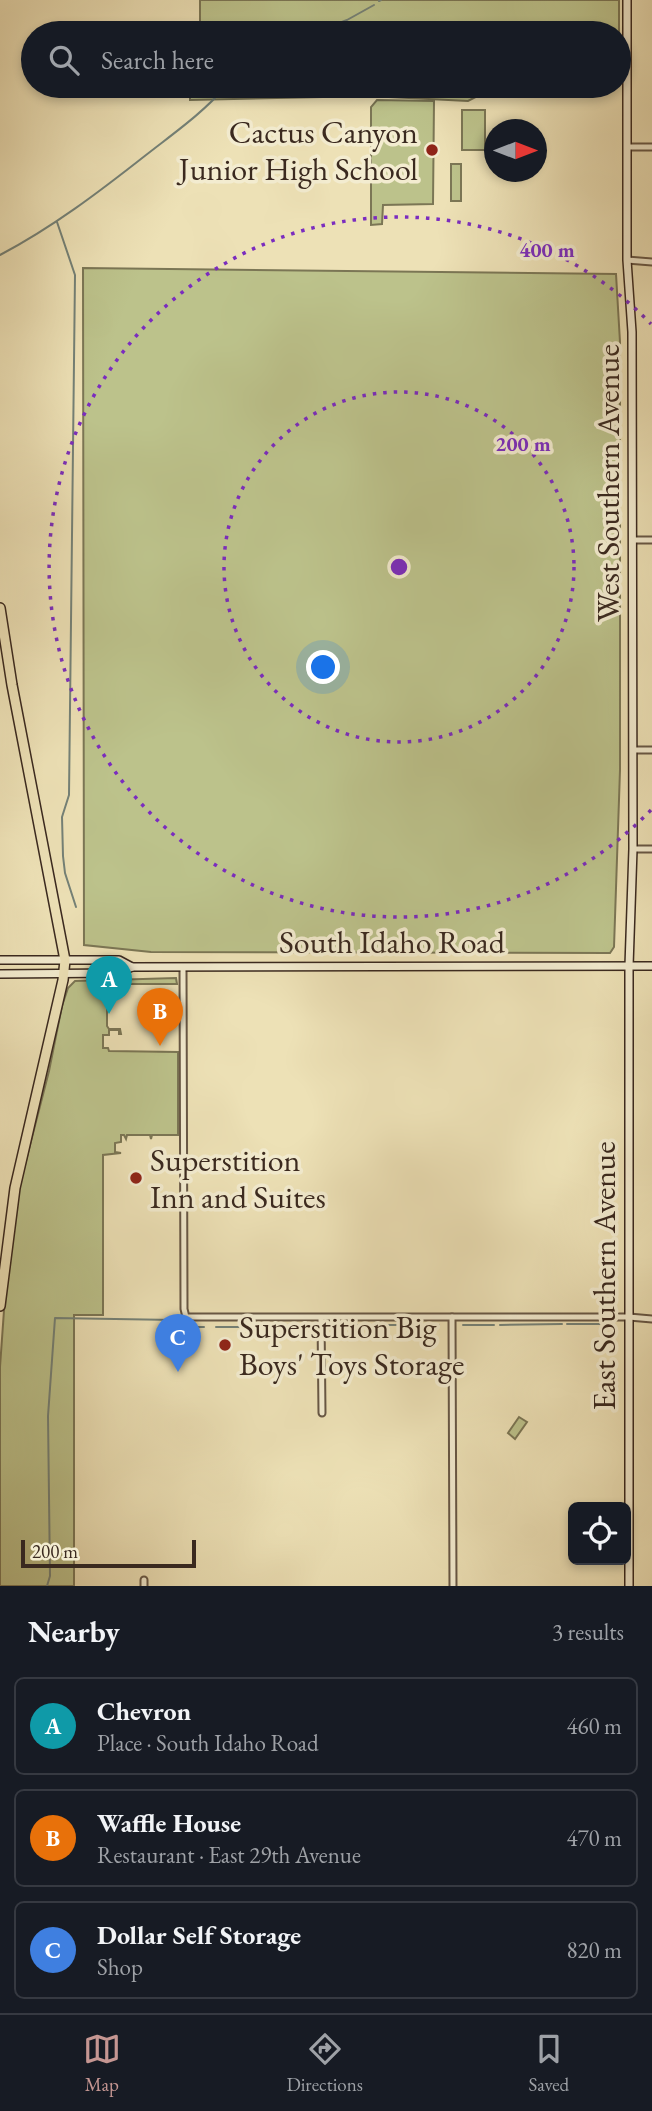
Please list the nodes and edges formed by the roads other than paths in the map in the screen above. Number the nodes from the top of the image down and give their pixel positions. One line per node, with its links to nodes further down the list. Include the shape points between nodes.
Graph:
1 (627, 0): 2 (main road, West Southern Avenue)
2 (627, 21)
3 (627, 98): 4 (main road, West Southern Avenue)
4 (627, 147): 5 (street); 6 (main road, West Southern Avenue)
5 (652, 147)
6 (627, 260): 7 (street); 8 (main road, West Southern Avenue)
7 (652, 262)
8 (633, 540): 9 (street); 11 (main road, West Southern Avenue)
9 (652, 540)
10 (0, 608): 16 (highway)
11 (633, 750): 12 (street); 13 (main road, West Southern Avenue)
12 (652, 750)
13 (633, 849): 14 (street); 17 (main road, West Southern Avenue)
14 (652, 849)
15 (0, 960): 16 (main road, South Idaho Road)
16 (65, 960): 19 (main road, South Idaho Road, via 119,960); 22 (highway)
17 (629, 966): 18 (main road, South Idaho Road); 20 (main road, South Idaho Road); 25 (main road, East Southern Avenue)
18 (652, 966)
19 (132, 967): 20 (main road, South Idaho Road); 22 (main road, South Idaho Road, via 119,973)
20 (183, 967): 26 (street, via 186,1317)
21 (0, 974): 22 (main road, South Idaho Road)
22 (64, 974): 23 (highway, via 15,1188)
23 (0, 1306)
24 (452, 1317): 25 (street); 26 (street); 29 (street)
25 (629, 1317): 27 (street); 30 (main road, East Southern Avenue)
26 (321, 1318): 28 (street)
27 (652, 1319)
28 (322, 1413)
29 (453, 1586)
30 (629, 1586)

